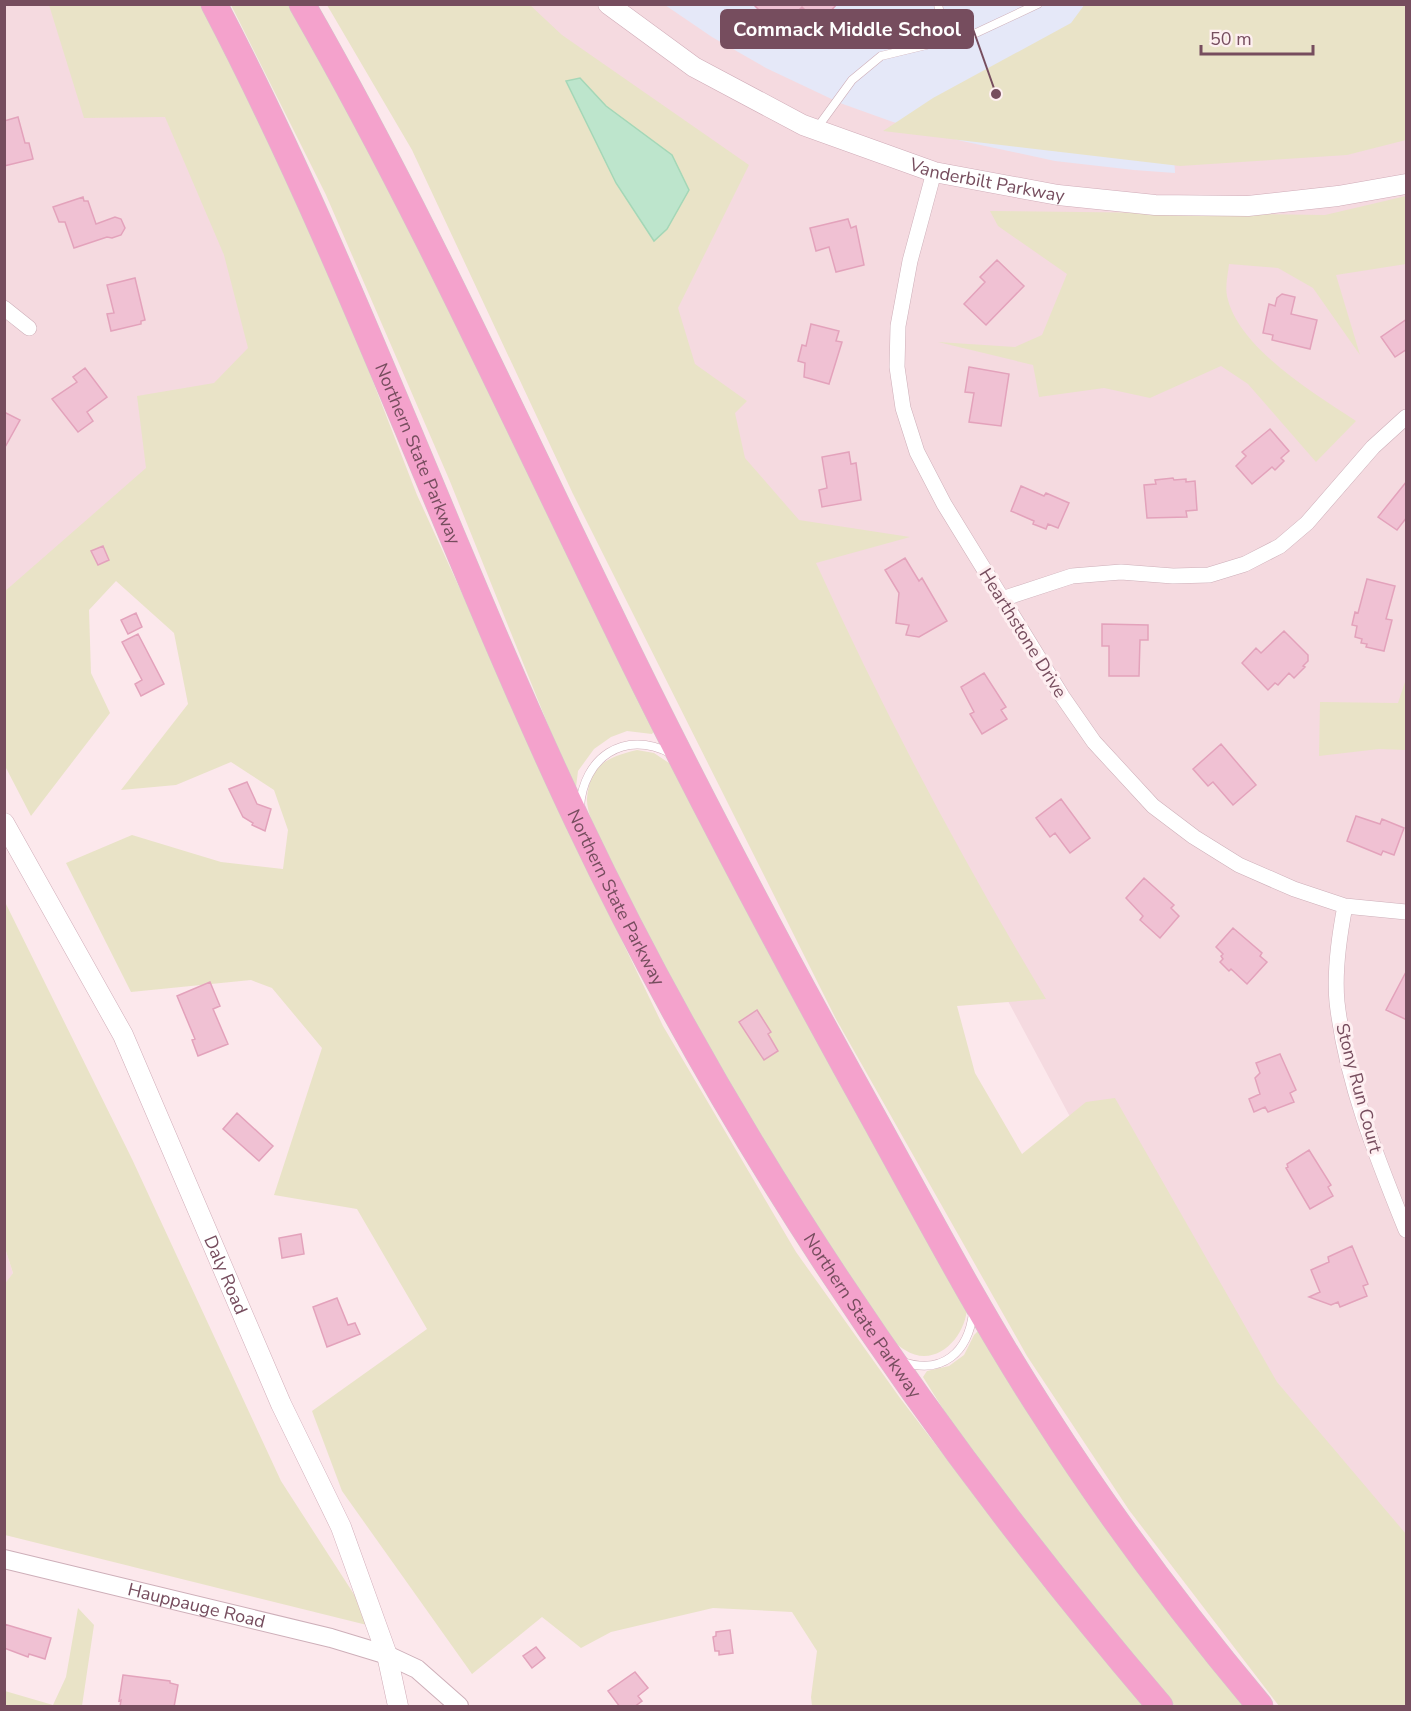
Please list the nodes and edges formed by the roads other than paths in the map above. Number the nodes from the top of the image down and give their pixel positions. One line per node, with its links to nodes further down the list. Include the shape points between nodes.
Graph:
1 (214, 4): 16 (highway, Northern State Parkway, via 314,208 513,681)
2 (302, 4): 14 (highway, via 425,232)
3 (608, 4): 7 (main road, Vanderbilt Parkway, via 694,67)
4 (938, 4): 6 (lane)
5 (1038, 4): 6 (lane, via 976,33)
6 (945, 40): 7 (lane, via 881,56 852,80)
7 (817, 129): 8 (main road, Vanderbilt Parkway)
8 (934, 172): 9 (main road, Vanderbilt Parkway, via 1058,195 1155,205 1248,206); 13 (street, Hearthstone Drive, via 910,261 898,326 897,367 917,452)
9 (1407, 184)
10 (4, 309): 11 (street)
11 (29, 328)
12 (1407, 417): 13 (street, via 1373,447 1307,523 1280,546 1245,564 1209,575 1121,572 1072,576)
13 (1002, 600): 17 (street, Hearthstone Drive, via 1094,742 1153,806 1239,865)
14 (686, 765): 16 (lane, via 650,745 618,747 600,759 587,776 580,796); 20 (highway, via 808,1001)
15 (4, 823): 23 (main road, Daly Road, via 123,1035 281,1404 341,1527)
16 (578, 823): 21 (highway, Northern State Parkway, via 658,980 738,1122)
17 (1345, 906): 18 (street, Hearthstone Drive); 19 (street, Stony Run Court, via 1338,942 1337,1000 1344,1046 1376,1155)
18 (1407, 912)
19 (1407, 1230)
20 (972, 1296): 21 (lane, via 969,1330 955,1355 937,1364 919,1366); 27 (highway, via 1105,1505 1176,1603)
21 (886, 1353): 26 (highway, Northern State Parkway, via 1014,1528)
22 (4, 1559): 23 (street, Hauppauge Road)
23 (387, 1655): 24 (main road, Daly Road); 25 (street, via 417,1669)
24 (398, 1707)
25 (459, 1707)
26 (1161, 1707)
27 (1260, 1707)

